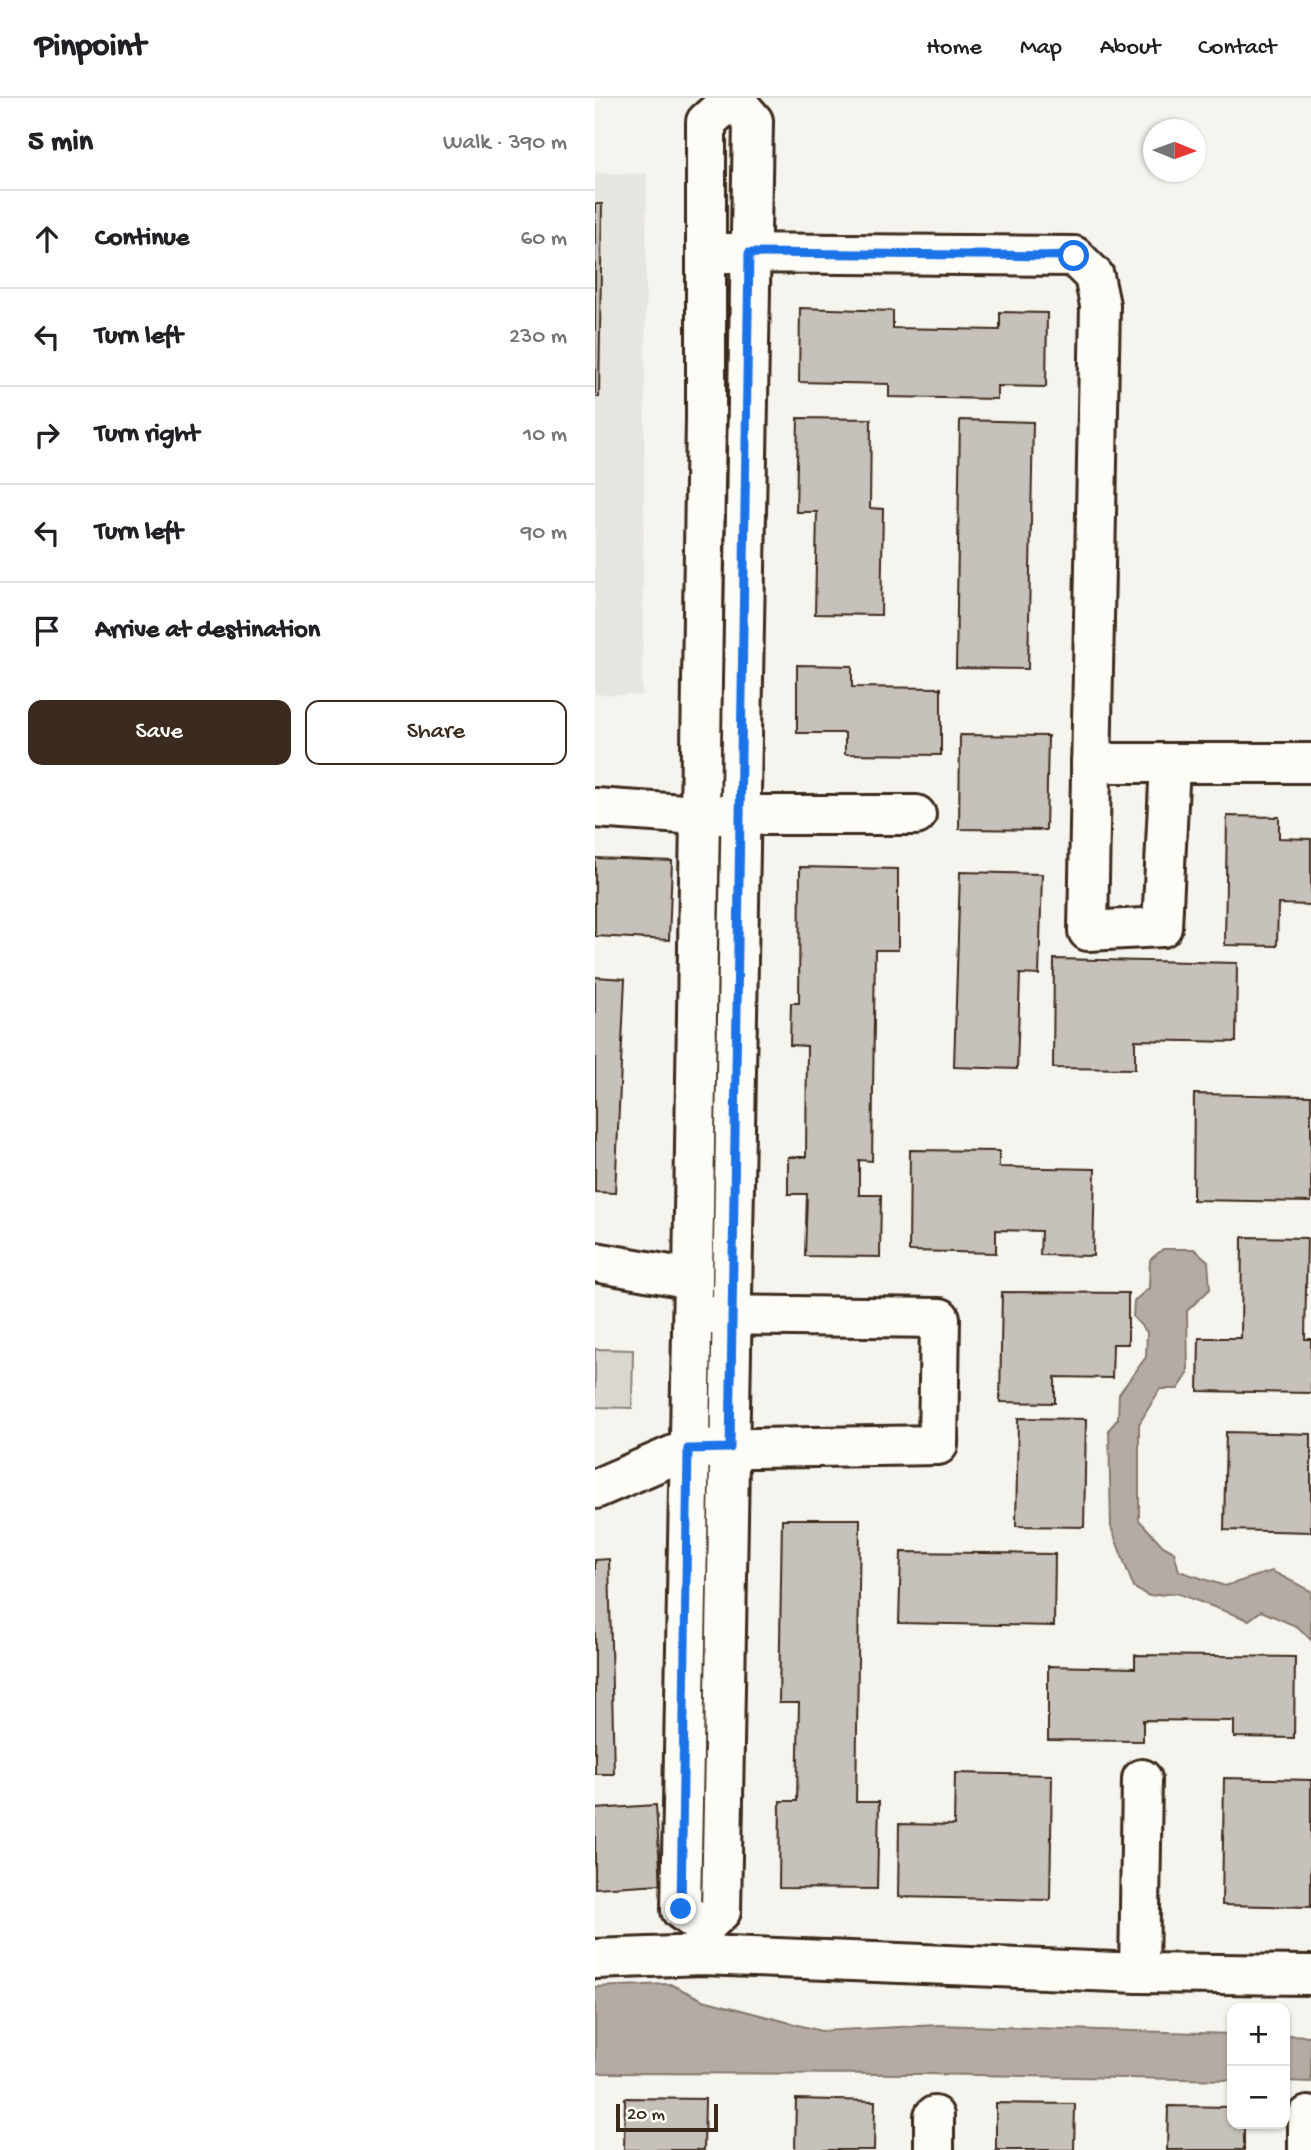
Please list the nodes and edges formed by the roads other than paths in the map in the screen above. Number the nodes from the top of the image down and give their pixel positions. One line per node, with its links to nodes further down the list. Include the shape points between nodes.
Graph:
1 (733, 98): 2 (lane, via 753,121); 3 (lane, via 706,122)
2 (749, 253): 3 (lane); 5 (lane); 6 (lane, via 1074,256 1094,276 1100,305)
3 (706, 254): 4 (lane)
4 (706, 352): 5 (lane); 10 (lane)
5 (748, 352): 11 (lane)
6 (1091, 763): 7 (lane); 7 (lane, via 1088,932 1162,927)
7 (1170, 763): 8 (lane)
8 (1311, 764)
9 (595, 808): 10 (lane)
10 (698, 815): 11 (lane); 14 (lane)
11 (741, 815): 12 (lane); 15 (lane)
12 (916, 815)
13 (595, 1262): 14 (lane)
14 (693, 1297): 15 (lane); 17 (lane)
15 (734, 1316): 16 (lane); 16 (lane, via 940,1318 938,1445)
16 (730, 1448): 17 (lane); 20 (lane, via 722,1911)
17 (688, 1449): 18 (lane); 20 (lane, via 681,1909)
18 (595, 1489)
19 (1142, 1779): 22 (lane)
20 (704, 1941): 21 (lane); 22 (lane)
21 (595, 1959)
22 (1139, 1973): 23 (lane)
23 (1311, 1975)

